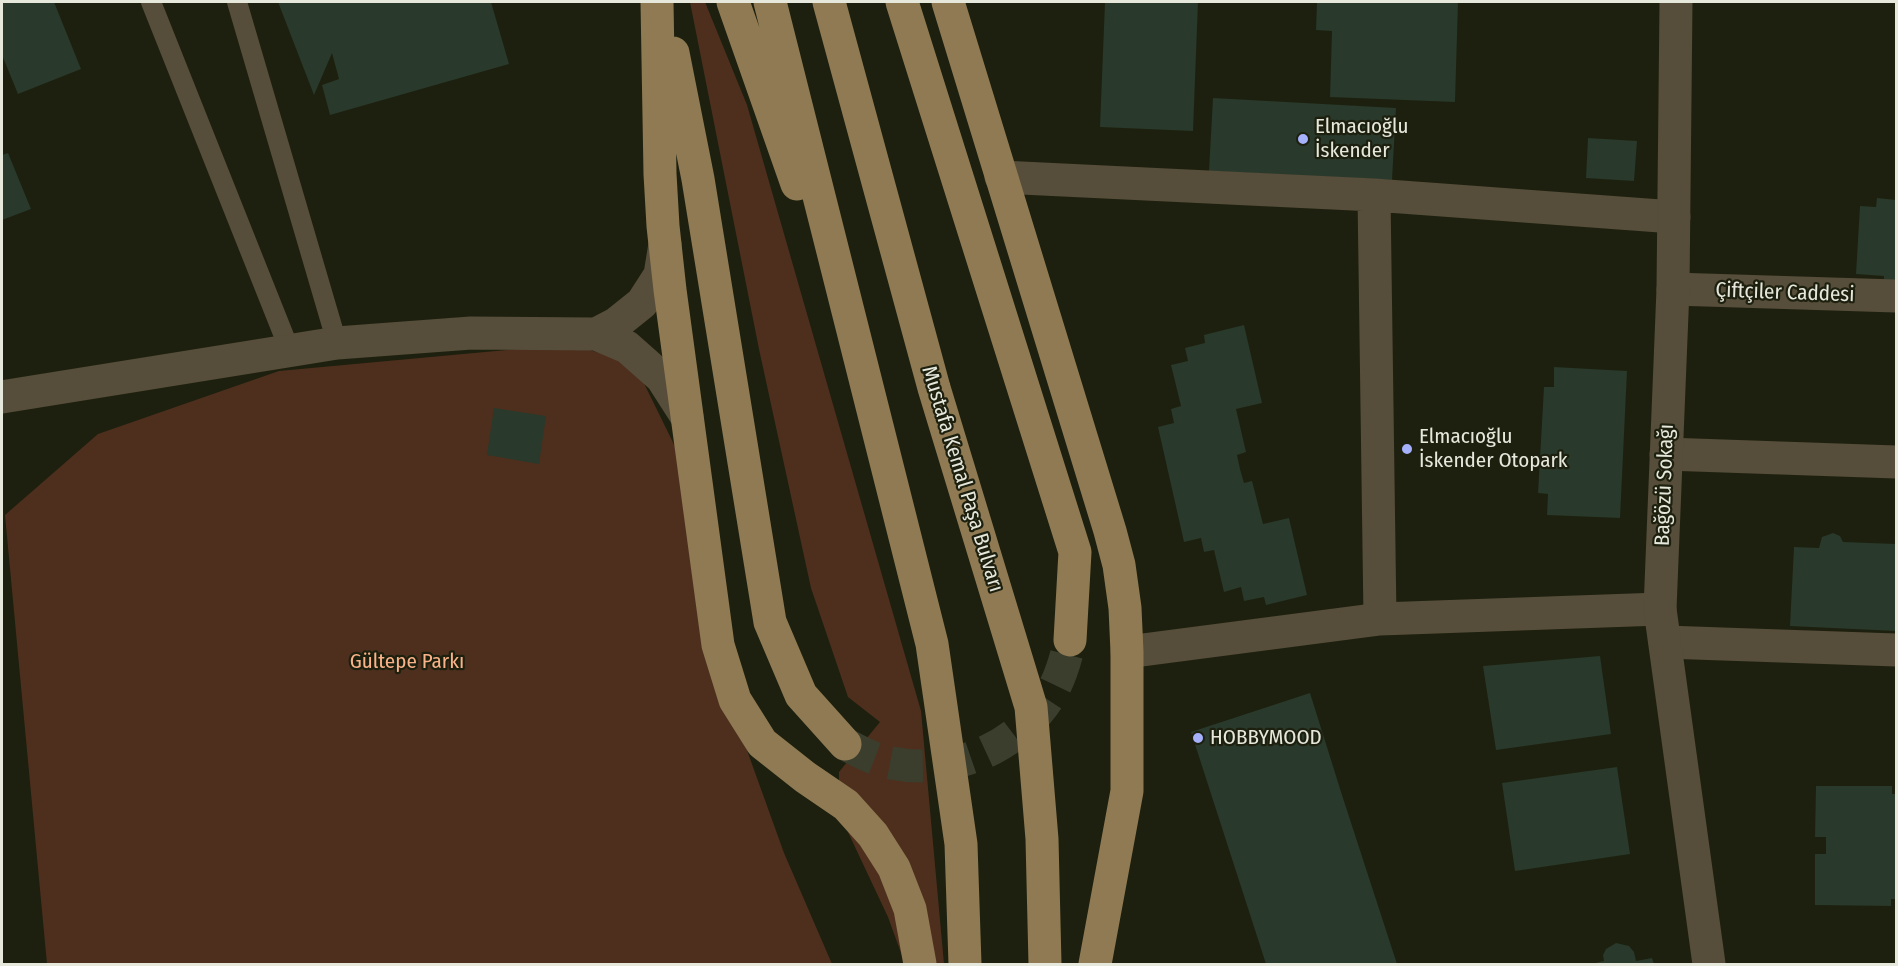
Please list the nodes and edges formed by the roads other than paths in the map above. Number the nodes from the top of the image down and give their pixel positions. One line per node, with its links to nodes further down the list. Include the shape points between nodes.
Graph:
1 (151, 2): 20 (lane)
2 (237, 2): 19 (lane)
3 (657, 2): 15 (main road)
4 (663, 2): 33 (main road, via 698,179 770,622 801,695)
5 (733, 2): 22 (main road)
6 (770, 2): 22 (main road)
7 (829, 2): 21 (main road, Mustafa Kemal Paşa Bulvarı)
8 (851, 2): 21 (main road)
9 (902, 2): 29 (main road, via 1075,552)
10 (948, 2): 12 (main road)
11 (1676, 2): 14 (street, Bağözü Sokağı)
12 (1001, 177): 13 (street); 32 (main road, via 1110,531 1119,565)
13 (1374, 195): 14 (street); 28 (street)
14 (1674, 217): 16 (street, Bağözü Sokağı)
15 (665, 241): 18 (street, via 660,275 642,303); 24 (main road)
16 (1673, 289): 17 (street, Çiftçiler Caddesi); 25 (street, Bağözü Sokağı)
17 (1896, 296)
18 (596, 334): 19 (street, via 471,333); 24 (street, via 627,347 662,378)
19 (337, 343): 20 (street)
20 (290, 351): 23 (street)
21 (934, 388): 36 (main road, Mustafa Kemal Paşa Bulvarı, via 1031,707 1042,838)
22 (869, 392): 35 (main road, via 932,644 961,844)
23 (2, 397)
24 (687, 417): 34 (main road, via 718,645 735,700 762,743 846,805 873,835 894,868 910,909)
25 (1666, 454): 26 (street); 27 (street, Bağözü Sokağı)
26 (1896, 462)
27 (1660, 609): 28 (street); 30 (street, Bağözü Sokağı)
28 (1380, 619): 32 (street)
29 (1070, 640)
30 (1665, 642): 31 (street); 38 (street, Bağözü Sokağı)
31 (1896, 650)
32 (1127, 652): 37 (main road, via 1127,791)
33 (845, 744)
34 (920, 964)
35 (966, 964)
36 (1045, 964)
37 (1095, 964)
38 (1709, 964)

